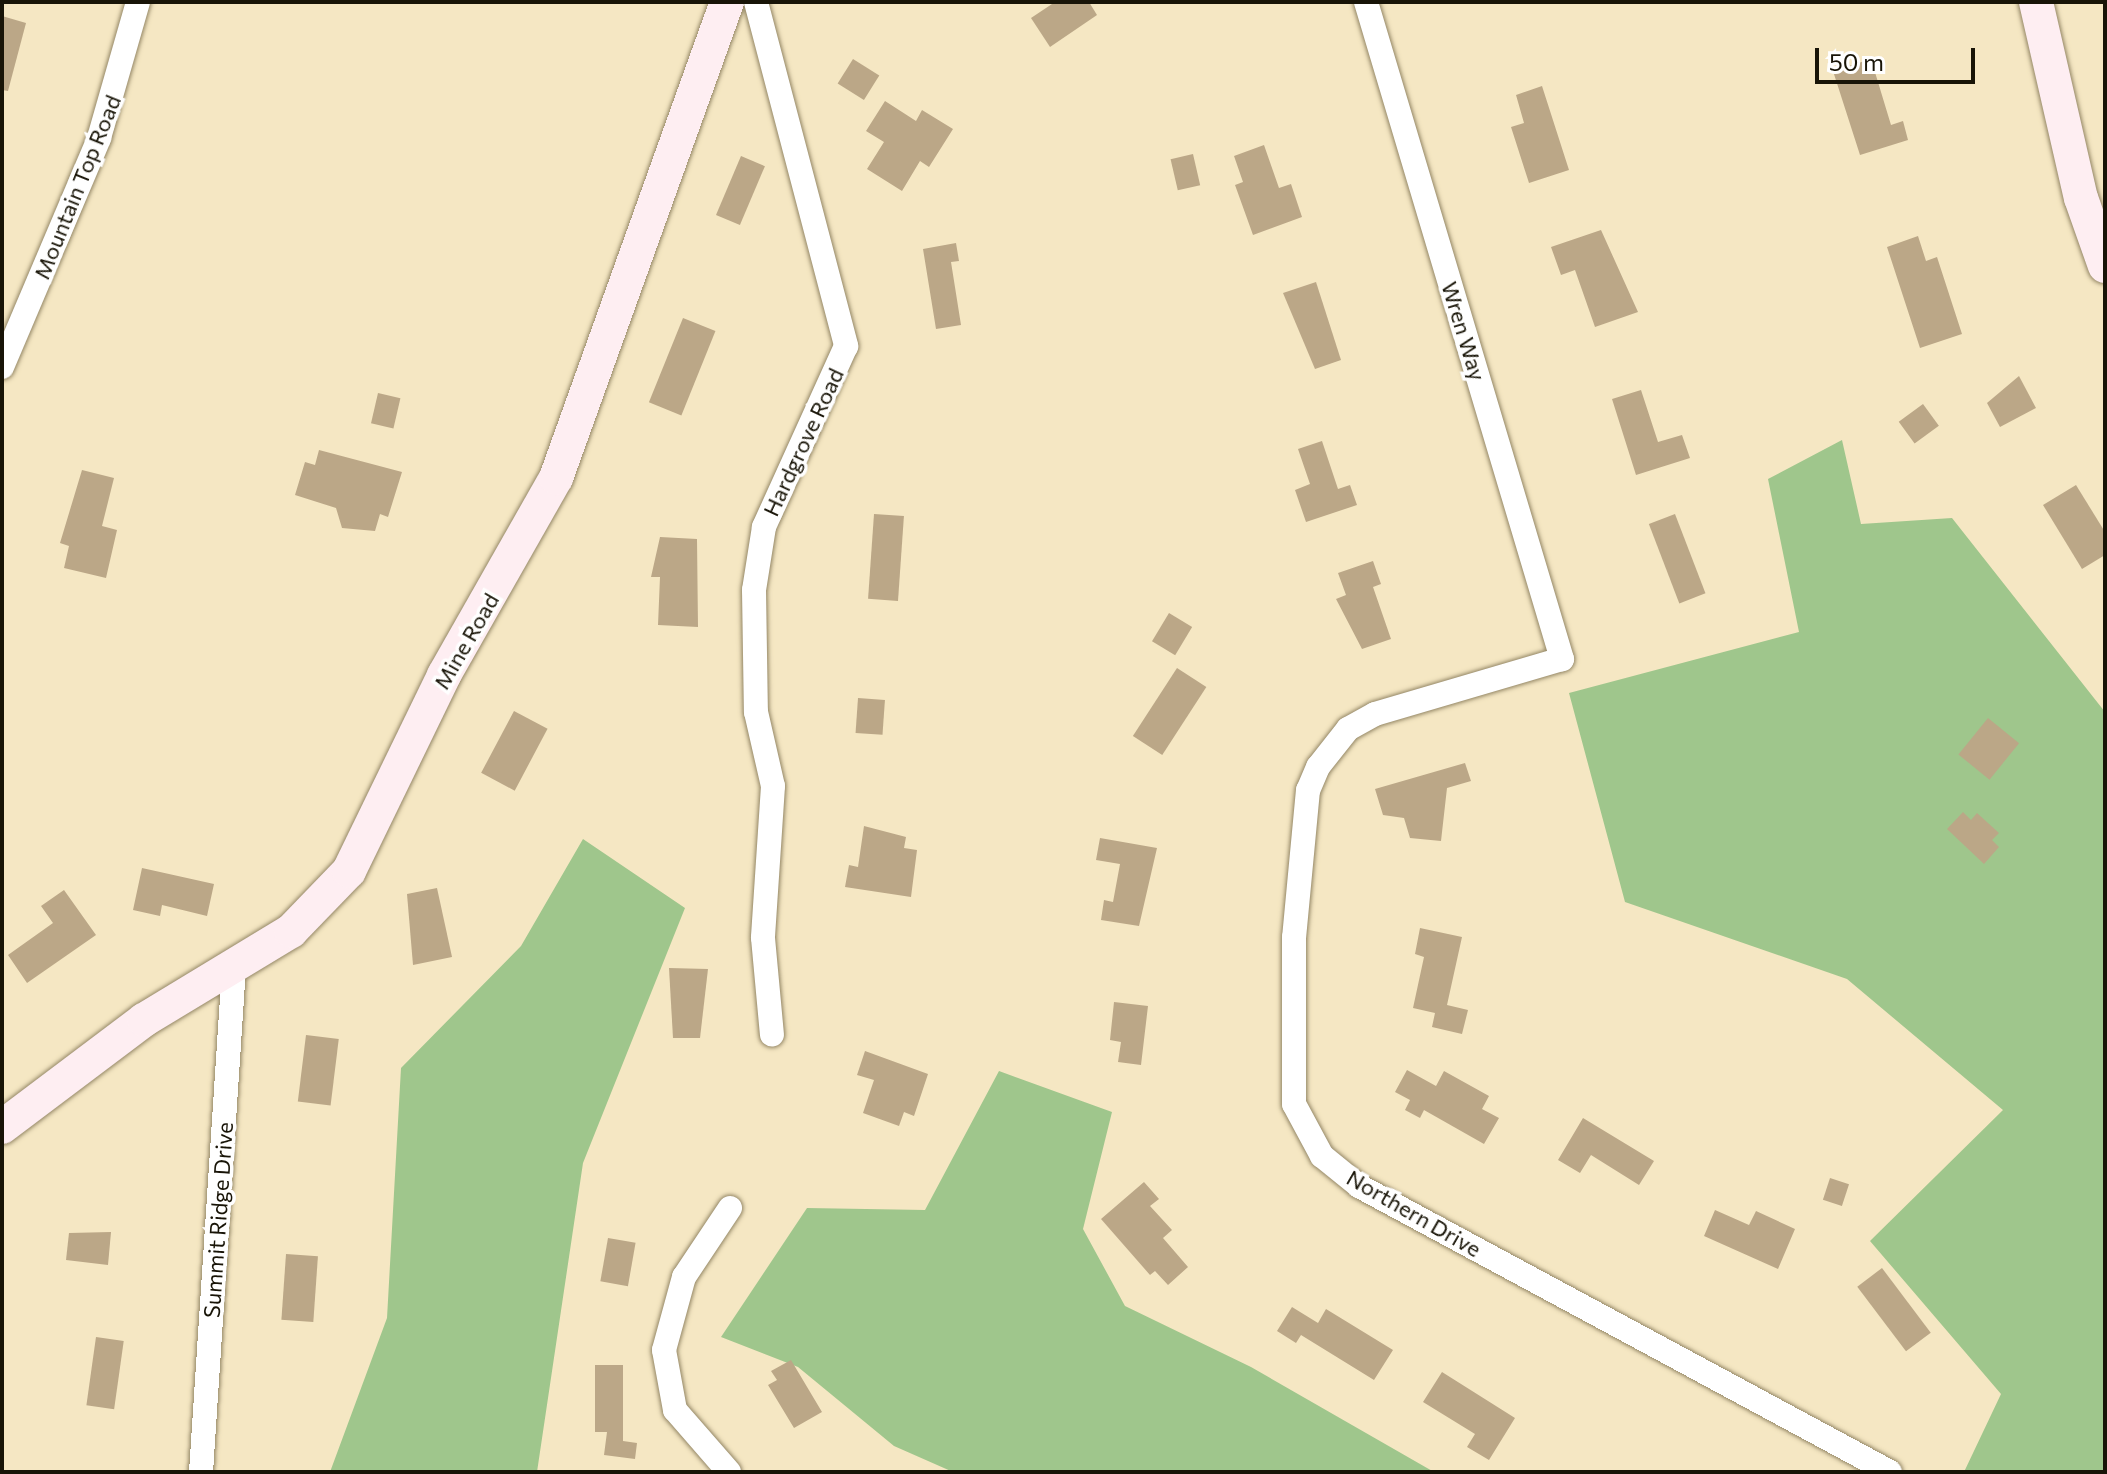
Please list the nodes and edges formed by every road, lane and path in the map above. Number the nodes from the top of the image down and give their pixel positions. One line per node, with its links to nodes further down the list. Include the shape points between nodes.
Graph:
1 (138, 2): 7 (street, Mountain Top Road, via 99,138)
2 (727, 2): 9 (street, Mine Road, via 556,478 444,675 349,871 317,910)
3 (756, 2): 10 (street, Hardgrove Road, via 846,346 764,527 754,590 756,712 773,786 763,938)
4 (1366, 2): 8 (street, Wren Way)
5 (2036, 2): 6 (street, via 2078,186)
6 (2105, 266)
7 (2, 367)
8 (1562, 659): 15 (street, Northern Drive, via 1375,714 1348,729 1318,767 1308,790 1288,1034 1302,1126 1322,1156 1359,1186)
9 (234, 967): 11 (street, Mine Road, via 144,1020); 13 (street, Summit Ridge Drive)
10 (772, 1035)
11 (2, 1127)
12 (730, 1208): 14 (street, via 684,1277 664,1350 675,1410)
13 (201, 1472)
14 (729, 1472)
15 (1890, 1472)

